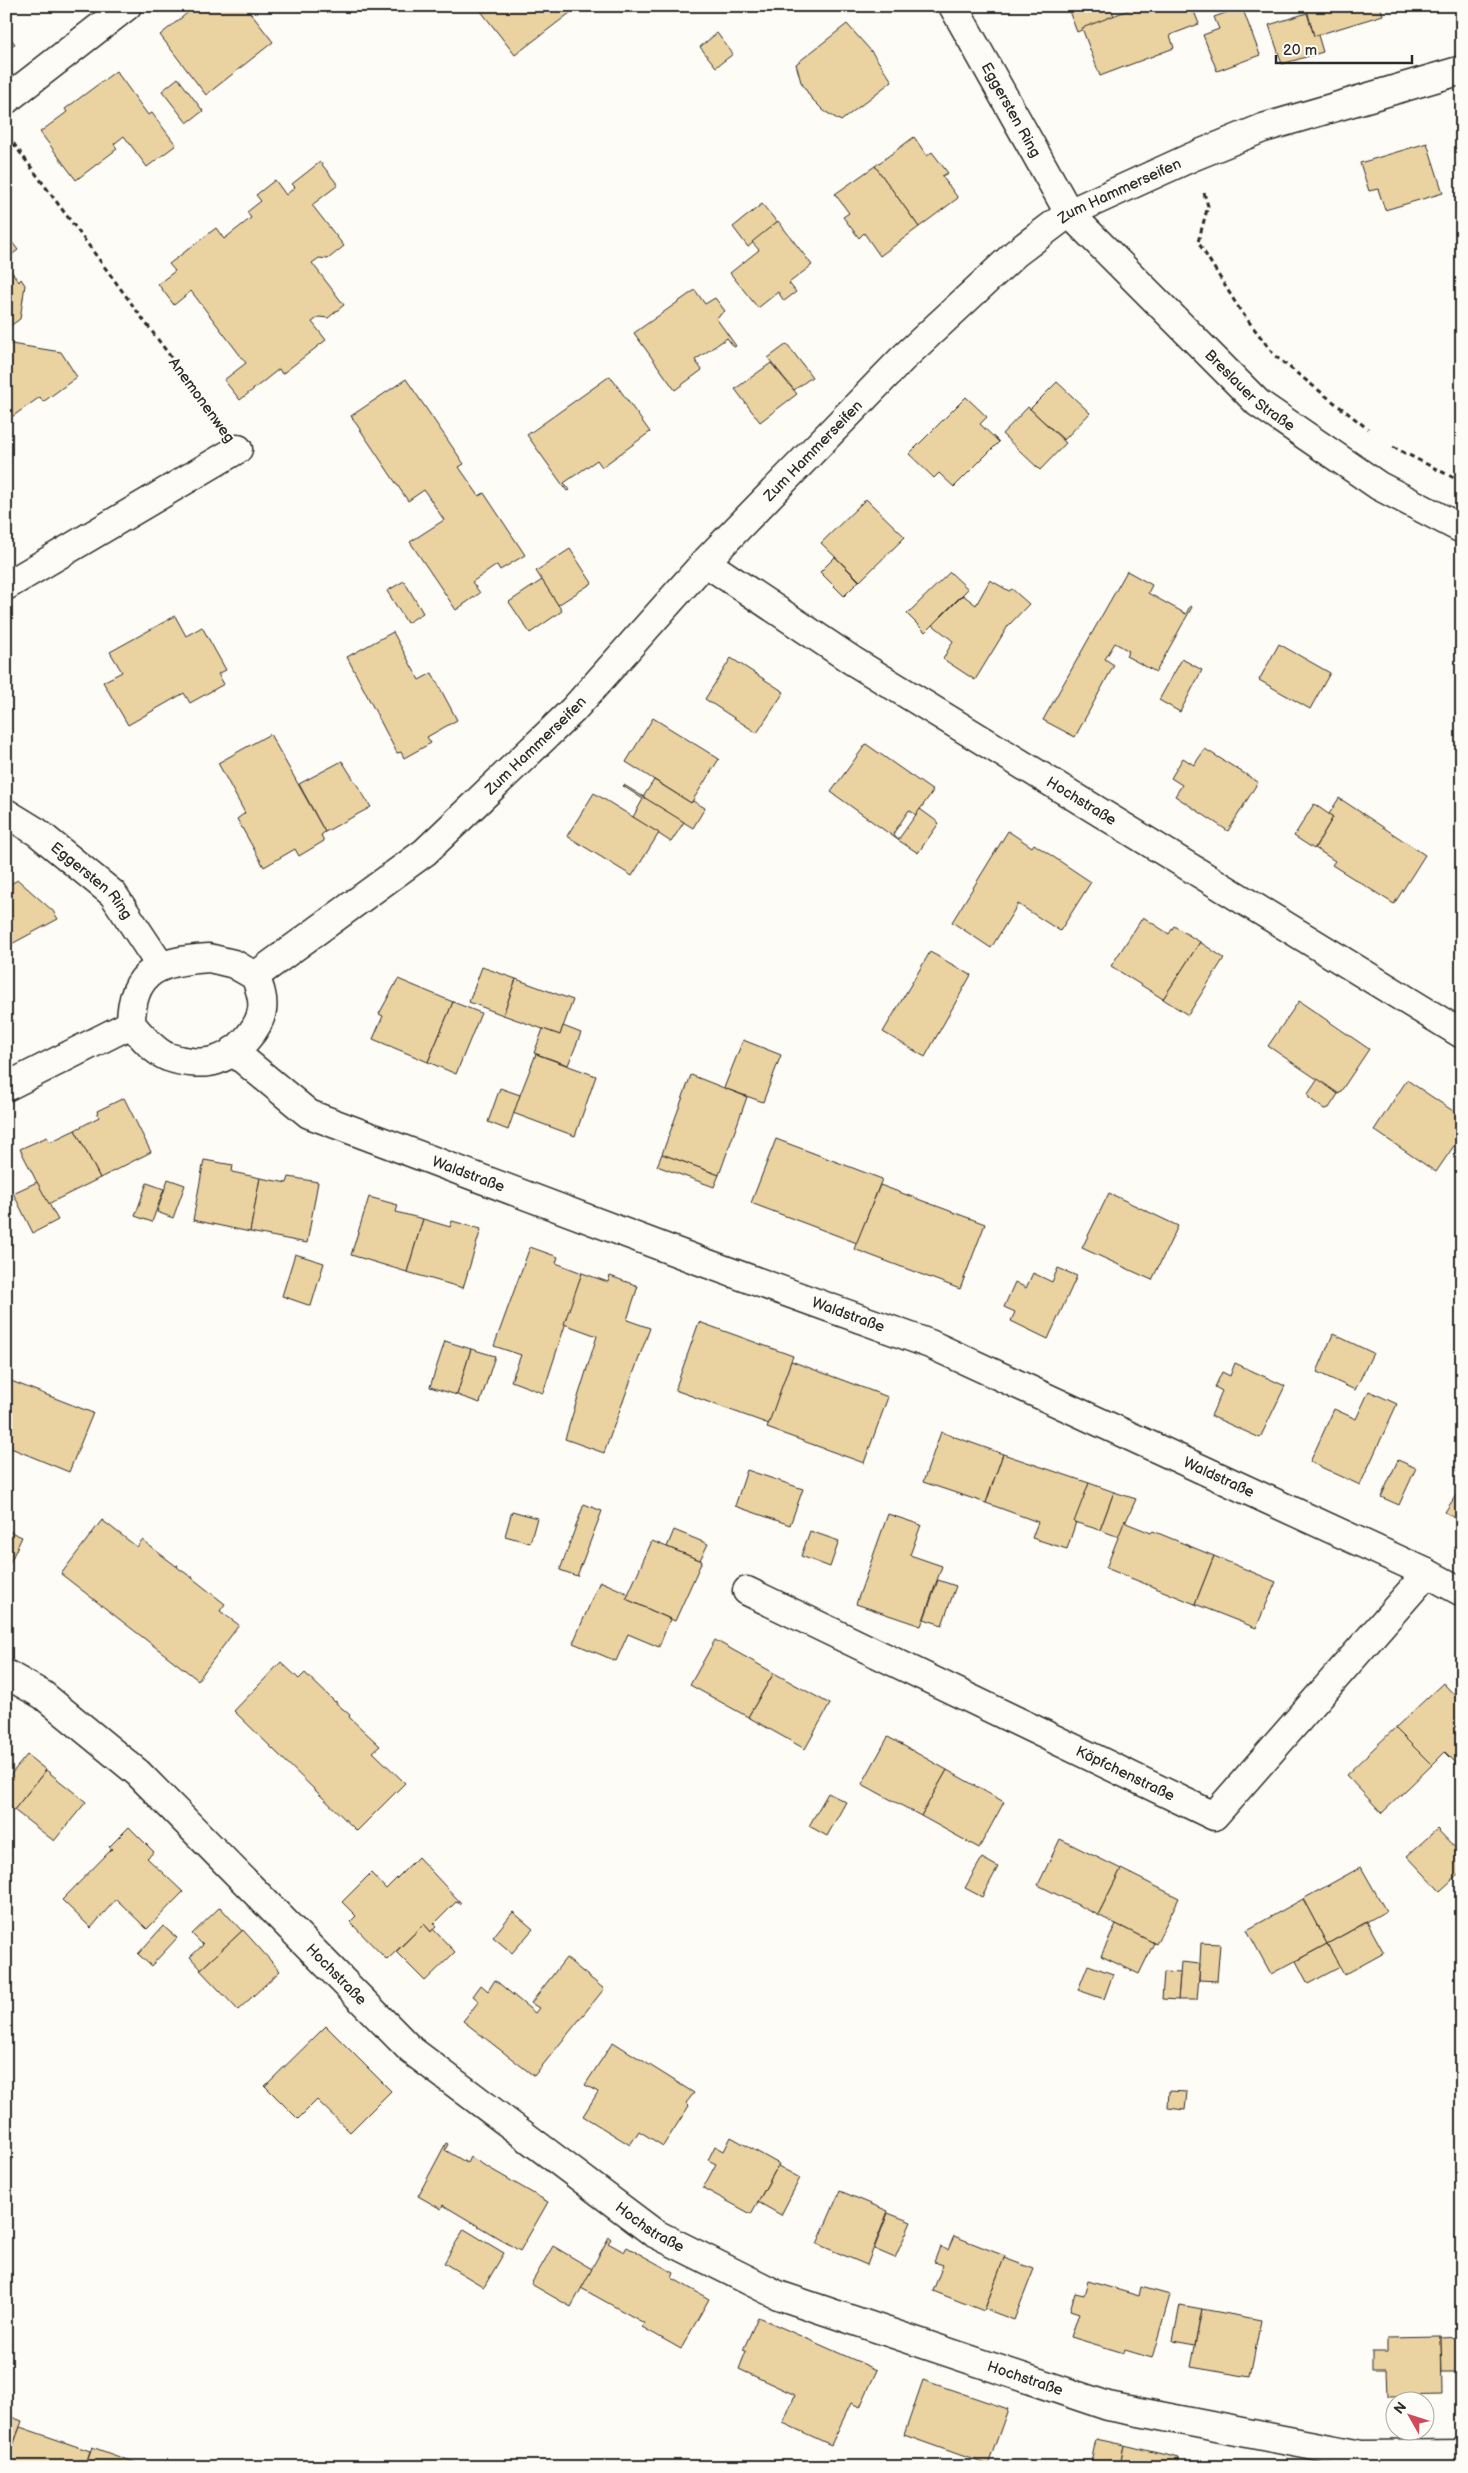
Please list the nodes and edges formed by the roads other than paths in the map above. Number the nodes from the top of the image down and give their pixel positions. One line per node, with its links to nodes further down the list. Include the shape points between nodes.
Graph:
1 (126, 6): 4 (street)
2 (954, 6): 5 (street, Eggersten Ring)
3 (1462, 70): 5 (street, Zum Hammerseifen, via 1263,128)
4 (6, 100)
5 (1069, 213): 7 (street, Breslauer Straße, via 1258,402 1379,486); 8 (street, Zum Hammerseifen, via 1016,253 902,359)
6 (238, 449): 9 (street, Anemonenweg)
7 (1462, 529)
8 (705, 562): 12 (street, Zum Hammerseifen, via 573,710 425,852); 14 (street, Hochstraße, via 853,661)
9 (6, 586)
10 (6, 813): 11 (street, Eggersten Ring, via 37,832 114,894)
11 (160, 965): 12 (street, via 209,958 234,964); 13 (street, via 138,985)
12 (255, 976): 15 (street, via 262,996 262,1010 251,1034)
13 (130, 1024): 15 (street, via 166,1056 185,1062 217,1061); 16 (street)
14 (1462, 1034)
15 (233, 1051): 17 (street, Waldstraße, via 310,1114 930,1344)
16 (6, 1087)
17 (1427, 1573): 18 (street, Köpfchenstraße, via 1214,1816); 19 (street, Waldstraße)
18 (747, 1591)
19 (1462, 1592)
20 (6, 1674): 21 (street, Hochstraße, via 44,1695 138,1773 411,2050 654,2233 778,2295 1108,2406 1361,2455)
21 (1462, 2454)

